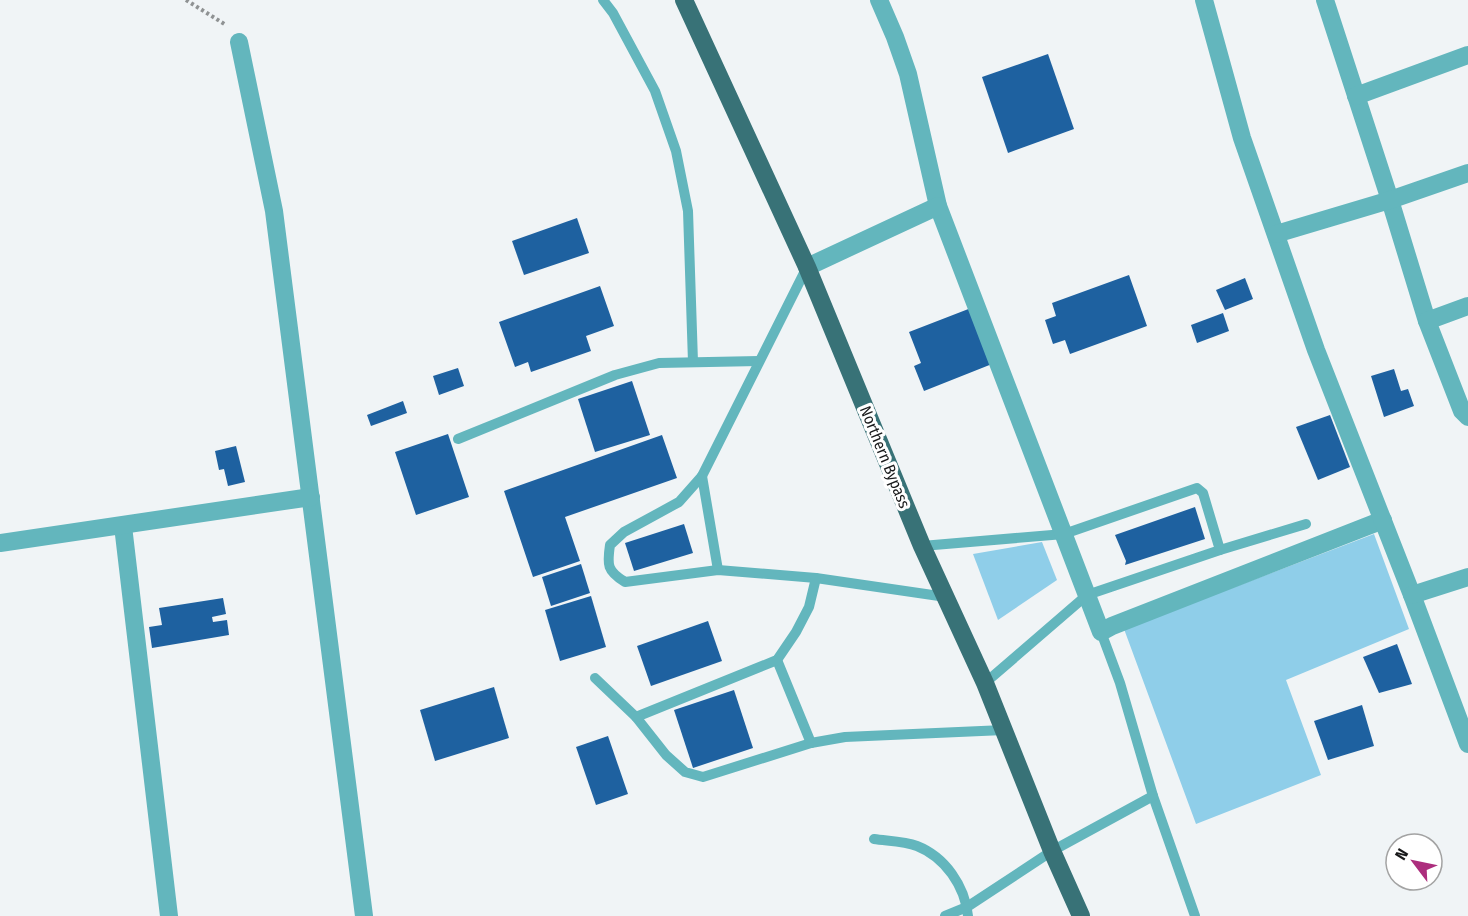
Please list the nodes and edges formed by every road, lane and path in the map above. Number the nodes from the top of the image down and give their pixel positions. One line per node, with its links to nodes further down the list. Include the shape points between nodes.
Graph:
1 (186, 0): 7 (path, via 231,28)
2 (603, 0): 18 (lane, via 655,91 676,151 688,211)
3 (684, 0): 14 (main road, Northern Bypass)
4 (879, 0): 12 (street, via 908,74)
5 (1204, 0): 13 (street, via 1242,138)
6 (1325, 0): 9 (street)
7 (239, 42): 22 (street, via 274,211)
8 (1468, 55): 9 (street)
9 (1356, 96): 11 (street)
10 (1468, 173): 11 (street)
11 (1390, 200): 13 (street); 16 (street)
12 (938, 206): 14 (street); 26 (street)
13 (1276, 234): 23 (street, via 1316,350)
14 (807, 267): 17 (lane); 28 (main road, Northern Bypass)
15 (1468, 306): 16 (street)
16 (1427, 321): 19 (street, via 1462,411)
17 (759, 361): 18 (lane); 21 (lane)
18 (693, 362): 20 (lane, via 659,363 615,375)
19 (1468, 417)
20 (458, 439)
21 (702, 476): 30 (lane); 30 (lane, via 679,502 624,532 610,545 607,562 614,575 625,582)
22 (311, 498): 25 (street); 49 (street)
23 (1383, 520): 34 (street); 36 (street)
24 (1306, 524): 29 (lane)
25 (123, 526): 27 (street); 48 (street)
26 (1064, 534): 28 (lane); 29 (lane, via 1197,488 1203,493); 33 (street)
27 (0, 543)
28 (922, 546): 35 (main road, Northern Bypass)
29 (1220, 550): 33 (lane)
30 (718, 570): 32 (lane)
31 (1468, 577): 34 (street)
32 (816, 579): 35 (lane); 37 (lane, via 809,608)
33 (1087, 595): 36 (street); 39 (lane)
34 (1413, 595): 43 (street)
35 (946, 597): 39 (main road, Northern Bypass)
36 (1101, 632): 44 (lane)
37 (777, 660): 40 (lane); 42 (lane)
38 (595, 678): 40 (lane)
39 (985, 683): 41 (main road, Northern Bypass)
40 (636, 717): 42 (lane, via 685,772 704,777)
41 (1004, 730): 42 (lane, via 845,737); 46 (main road, Northern Bypass)
42 (811, 743)
43 (1468, 744)
44 (1153, 796): 46 (lane); 52 (lane)
45 (874, 839): 47 (lane, via 916,845 939,859 955,878)
46 (1052, 851): 47 (lane); 51 (main road, Northern Bypass)
47 (967, 911): 50 (lane)
48 (170, 916)
49 (364, 916)
50 (945, 916)
51 (1081, 916)
52 (1195, 916)

